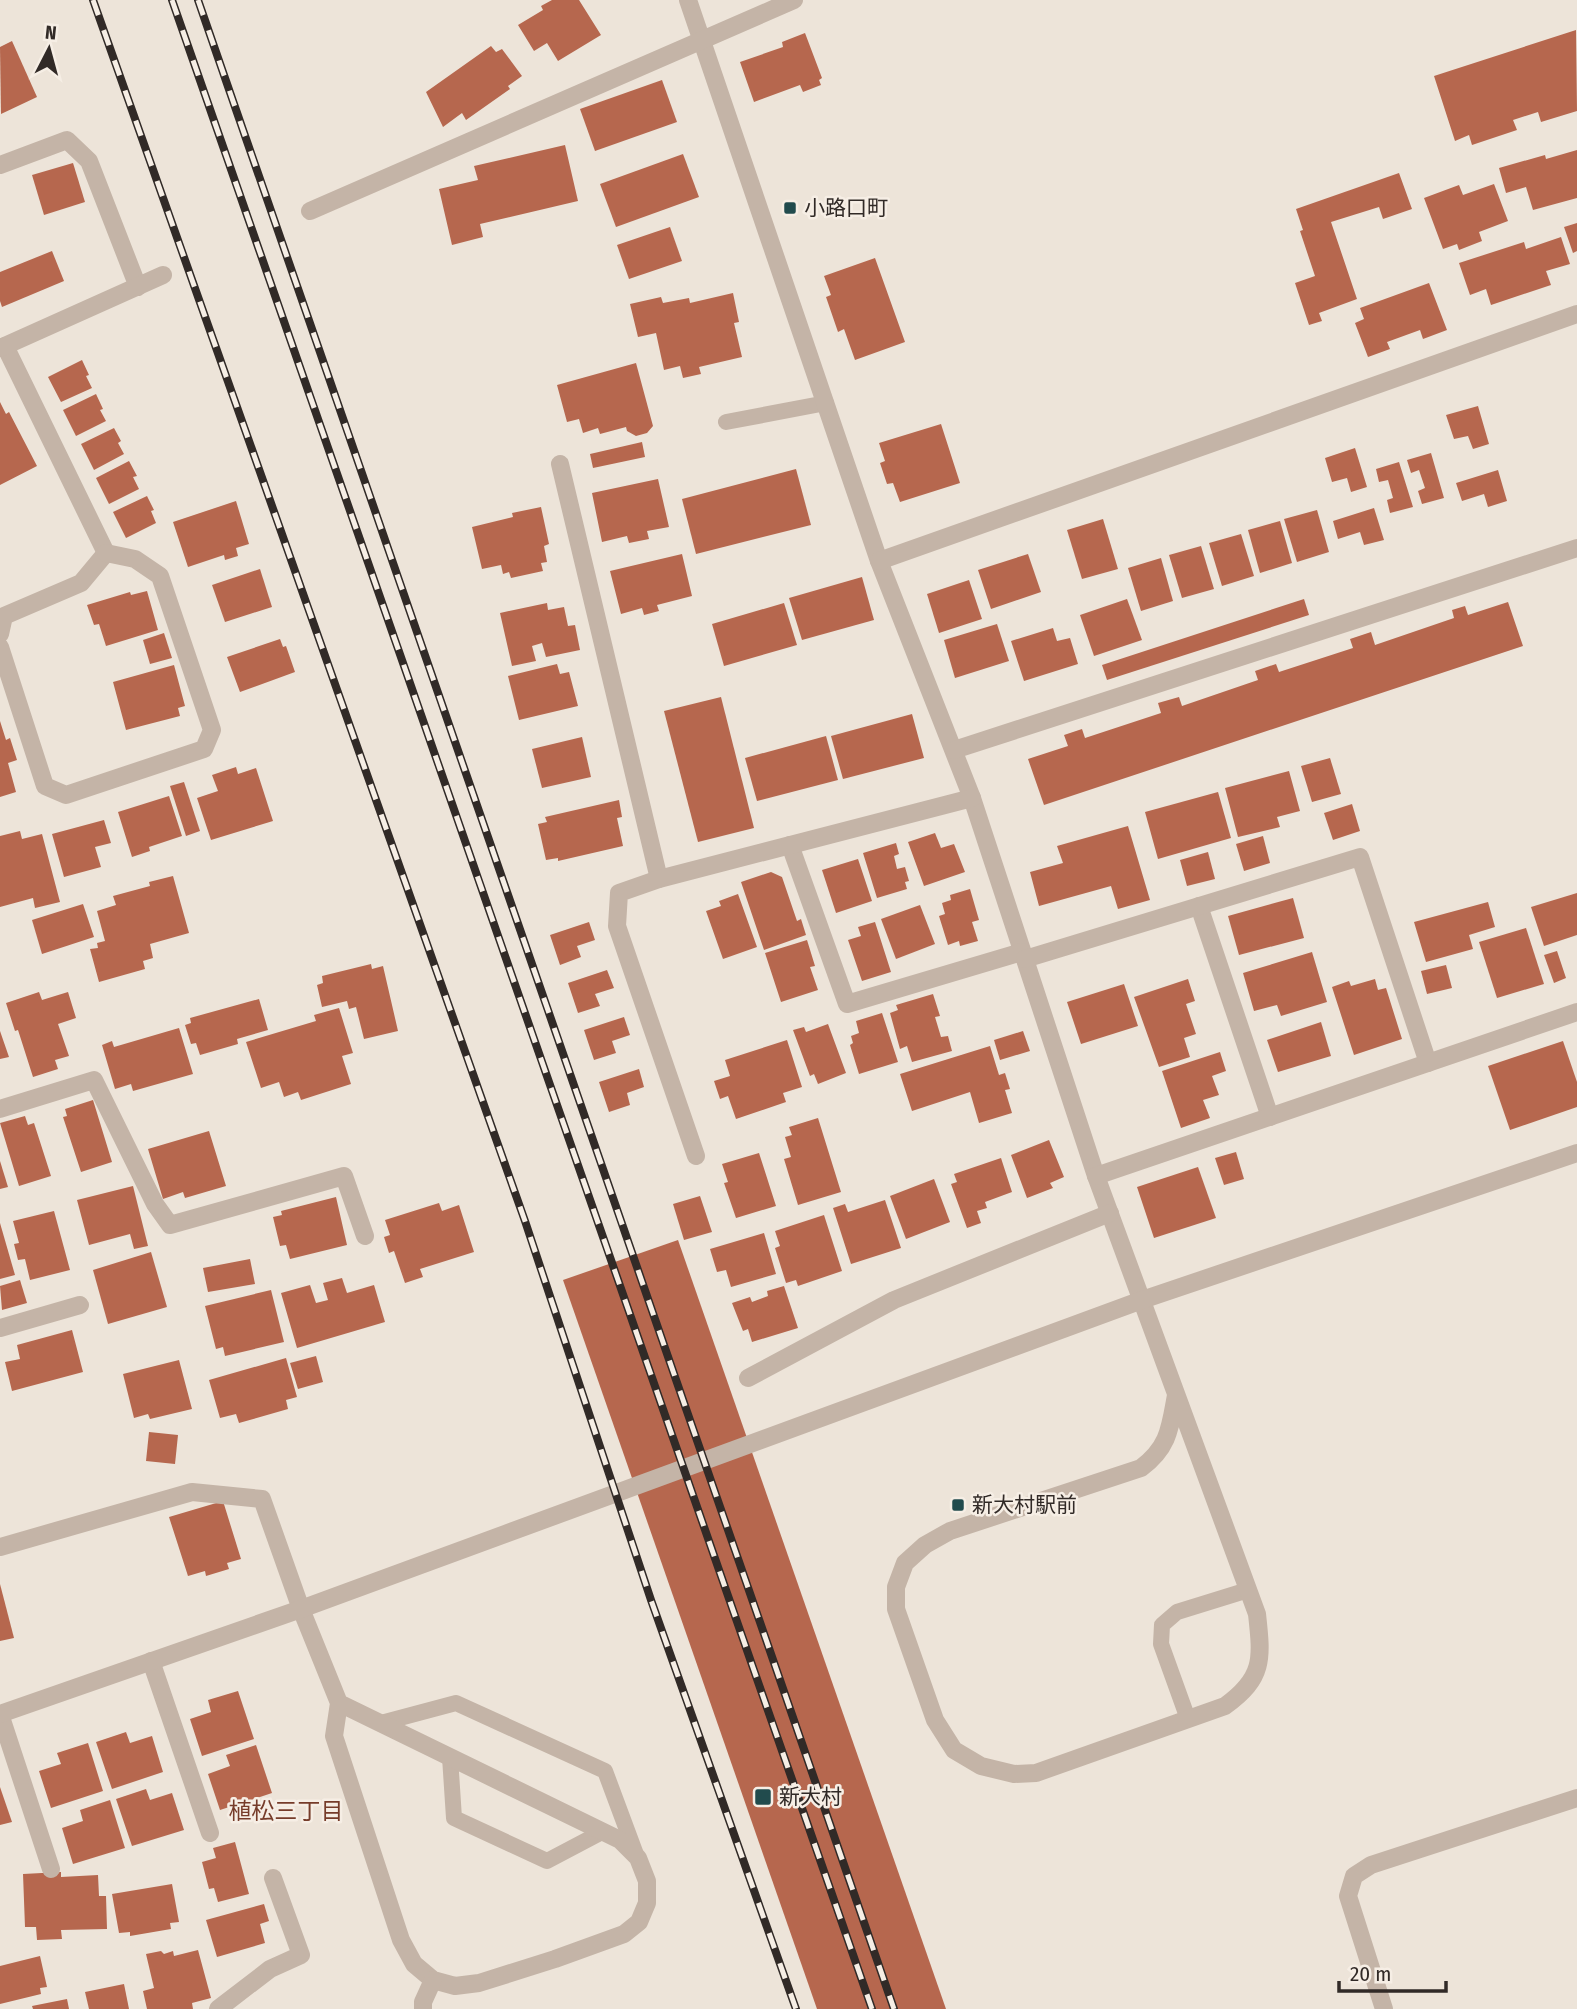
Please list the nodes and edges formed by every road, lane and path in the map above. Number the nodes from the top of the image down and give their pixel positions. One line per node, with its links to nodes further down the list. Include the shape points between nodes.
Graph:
1 (688, 0): 3 (street)
2 (794, 0): 3 (street)
3 (702, 39): 5 (street); 10 (street)
4 (0, 165): 7 (street, via 67,140 89,161)
5 (310, 211)
6 (163, 275): 7 (street)
7 (138, 287): 9 (street)
8 (1577, 314): 15 (street)
9 (2, 347): 14 (street)
10 (825, 403): 11 (lane); 15 (street)
11 (726, 422)
12 (560, 464): 21 (street)
13 (1577, 548): 18 (street)
14 (106, 553): 16 (street, via 81,583 4,616); 17 (street, via 135,559 160,576 212,730 204,749 66,795 45,786)
15 (879, 561): 18 (street)
16 (0, 634)
17 (0, 647)
18 (954, 750): 19 (street)
19 (972, 798): 20 (street); 23 (street)
20 (790, 845): 21 (street); 23 (street, via 847,1004)
21 (659, 879): 29 (street, via 619,893 617,926)
22 (1199, 906): 23 (street); 25 (street, via 1360,857); 27 (street)
23 (1024, 956): 30 (street)
24 (1577, 1012): 25 (street)
25 (1428, 1063): 27 (street)
26 (0, 1109): 32 (street, via 94,1080 155,1204 170,1225 344,1176)
27 (1270, 1117): 30 (street)
28 (1577, 1153): 33 (street)
29 (696, 1156)
30 (1096, 1176): 31 (street)
31 (1110, 1213): 33 (street); 36 (street, via 894,1300)
32 (365, 1236)
33 (1142, 1300): 37 (street); 40 (street)
34 (80, 1305): 35 (street)
35 (0, 1328)
36 (748, 1378)
37 (1176, 1395): 39 (street); 44 (street, via 1157,1456 1141,1468 950,1531 926,1545 905,1563 896,1587 895,1609 935,1720 954,1750 981,1766 1014,1774 1036,1773)
38 (0, 1547): 40 (street, via 192,1492 262,1499)
39 (1248, 1590): 44 (street, via 1260,1644 1257,1672 1244,1692 1225,1706); 44 (lane, via 1177,1612 1162,1625 1161,1644)
40 (301, 1609): 41 (street); 42 (street)
41 (150, 1661): 43 (street); 49 (street)
42 (339, 1703): 45 (street); 53 (street, via 334,1736 401,1940 414,1964)
43 (0, 1714): 51 (street)
44 (1188, 1719)
45 (381, 1723): 46 (street); 50 (lane, via 456,1703 605,1771)
46 (450, 1757): 48 (street); 48 (lane, via 454,1818 547,1861)
47 (1577, 1798): 56 (street, via 1371,1865 1354,1875 1348,1896)
48 (602, 1832): 50 (street, via 620,1840)
49 (210, 1833)
50 (638, 1858): 53 (street, via 647,1903 639,1922 624,1934 479,1983 455,1986)
51 (51, 1869)
52 (273, 1878): 54 (street, via 301,1955 270,1969)
53 (433, 1980): 55 (street)
54 (218, 2009)
55 (423, 2009)
56 (1384, 2009)

